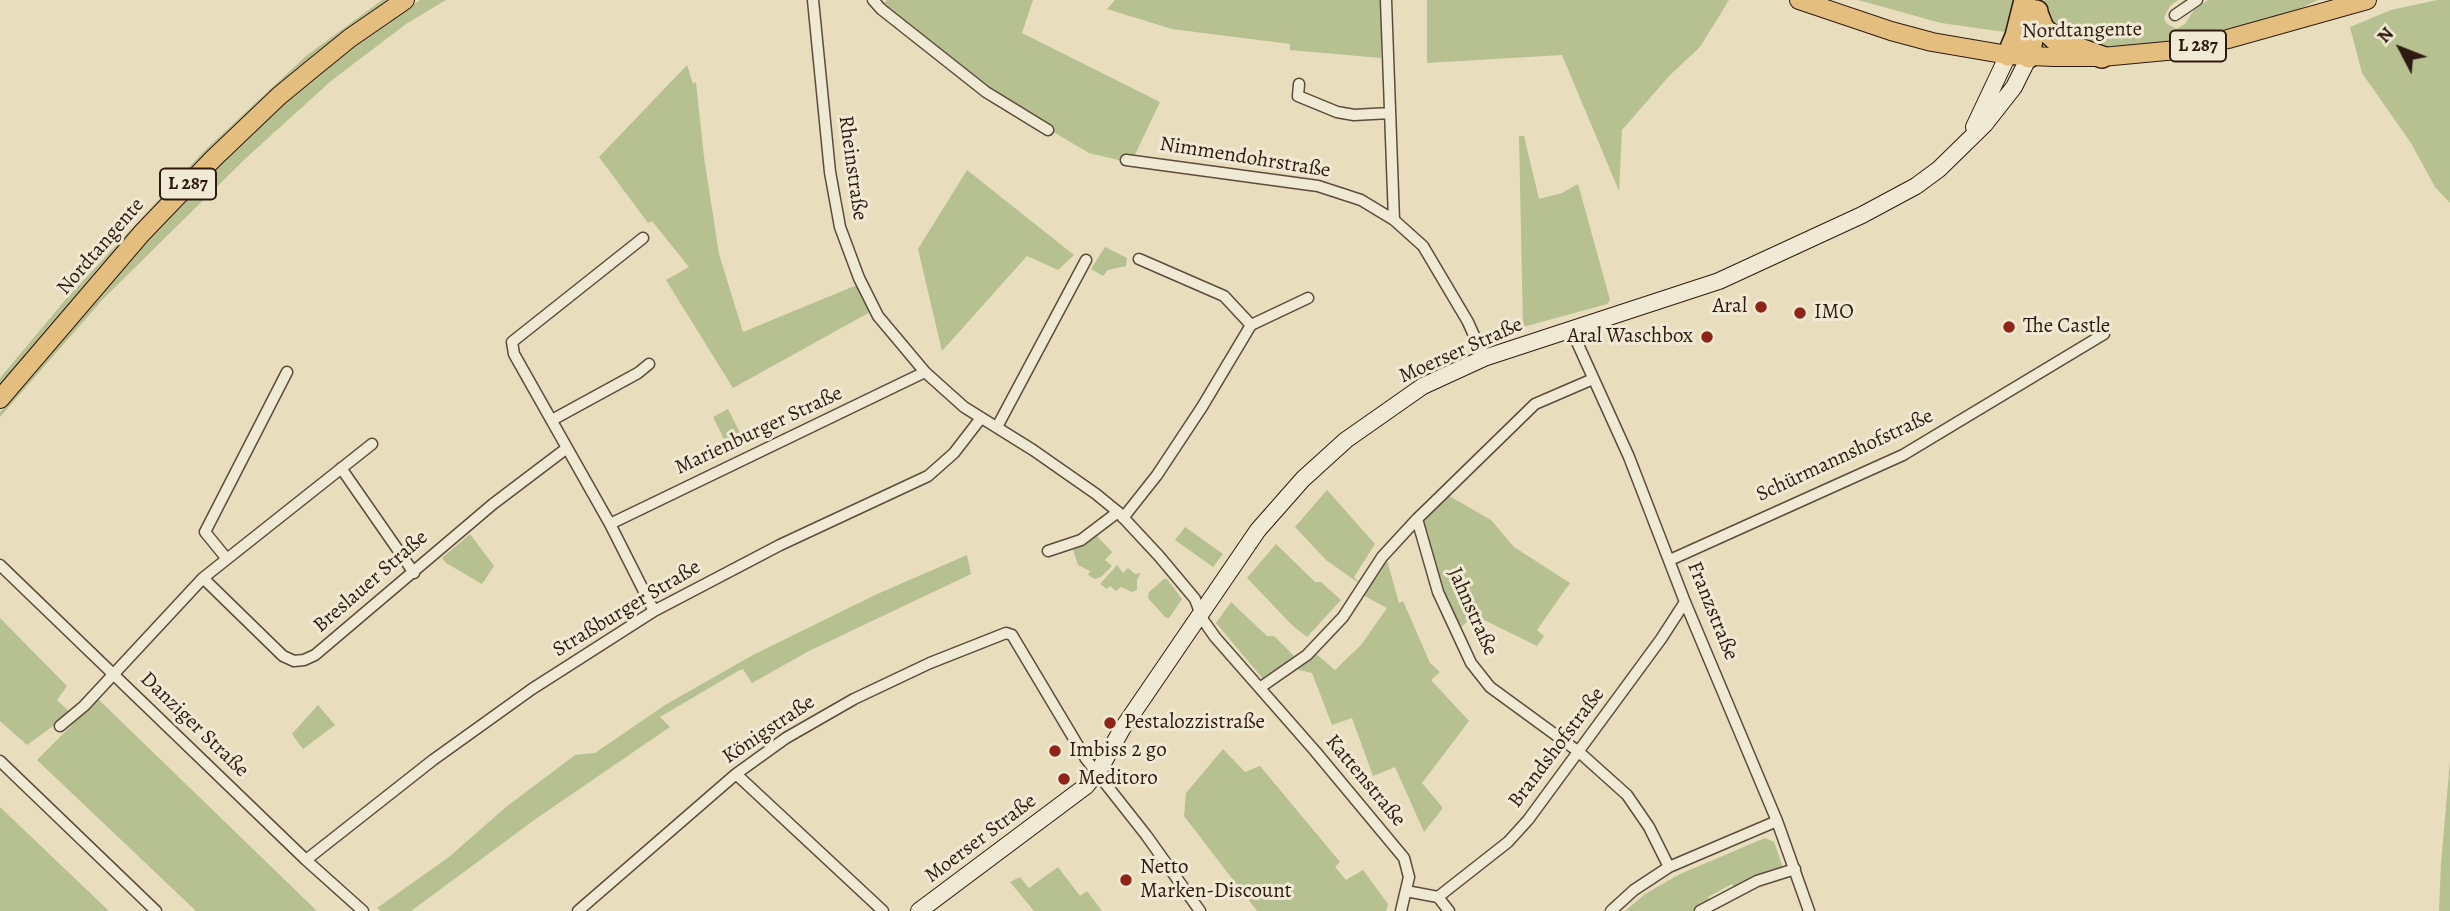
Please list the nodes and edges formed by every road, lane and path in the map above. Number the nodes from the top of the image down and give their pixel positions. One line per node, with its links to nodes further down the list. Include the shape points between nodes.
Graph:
1 (405, 0): 30 (main road, Nordtangente / L 287, via 287,89 213,159 142,233)
2 (813, 0): 28 (street, Rheinstraße, via 840,227 878,316)
3 (873, 0): 15 (street, via 986,92)
4 (1386, 0): 14 (street)
5 (1798, 0): 11 (main road, Nordtangente / L 287, via 1932,42)
6 (2197, 0): 10 (street)
7 (2367, 0): 9 (main road, Nordtangente / L 287)
8 (2033, 4): 11 (highway); 12 (highway, via 2043,29 2057,41)
9 (2338, 4): 12 (main road, Nordtangente / L 287, via 2228,40)
10 (2175, 15)
11 (2018, 56): 12 (main road, Nordtangente / L 287); 23 (street, Moerser Straße, via 2017,81 1996,111 1955,155 1916,186 1719,281)
12 (2102, 57)
13 (1299, 84): 14 (street, via 1298,96 1337,112)
14 (1390, 113): 17 (street)
15 (1048, 130)
16 (1126, 160): 17 (street, Nimmendohrstraße, via 1318,186 1361,200)
17 (1394, 220): 25 (street, Nimmendohrstraße, via 1423,246)
18 (643, 238): 32 (street, via 512,342 514,354)
19 (1139, 259): 22 (street, via 1224,296)
20 (1086, 260): 33 (street)
21 (1308, 298): 22 (street)
22 (1251, 325): 37 (street, via 1157,475)
23 (1571, 329): 25 (street, Moerser Straße); 29 (street, Franzstraße)
24 (2104, 334): 42 (street, Schürmannshofstraße, via 1903,455)
25 (1484, 358): 48 (street, Moerser Straße, via 1423,386 1346,440 1258,530)
26 (649, 364): 32 (street)
27 (287, 372): 41 (street, via 205,532)
28 (925, 372): 31 (street, Rheinstraße); 39 (street, Marienburger Straße)
29 (1593, 379): 38 (street, via 1535,404); 42 (street, Franzstraße)
30 (0, 399)
31 (981, 418): 33 (street, Rheinstraße); 47 (street, Straßburger Straße, via 954,453 928,475)
32 (552, 420): 35 (street)
33 (997, 427): 37 (street, Rheinstraße)
34 (372, 444): 36 (street)
35 (567, 448): 39 (street); 44 (street, Breslauer Straße, via 493,503)
36 (341, 468): 41 (street); 44 (street)
37 (1121, 515): 40 (street, via 1081,540); 48 (street, Rheinstraße)
38 (1417, 519): 50 (street, via 1382,556 1343,617 1307,655); 52 (street, Jahnstraße, via 1438,592 1471,663 1490,687)
39 (610, 524): 47 (street)
40 (1048, 551)
41 (227, 559): 45 (street)
42 (1670, 560): 46 (street, Franzstraße)
43 (0, 565): 49 (street, Danziger Straße)
44 (414, 573): 45 (street, Breslauer Straße, via 315,655 294,661 283,656)
45 (203, 578): 49 (street)
46 (1685, 602): 52 (street, Brandshofstraße); 56 (street, Franzstraße)
47 (654, 611): 57 (street, Straßburger Straße, via 443,752)
48 (1202, 611): 50 (street, Kattenstraße, via 1215,637); 54 (street, Moerser Straße)
49 (114, 675): 51 (street); 57 (street, Danziger Straße)
50 (1261, 687): 60 (street, Kattenstraße, via 1404,858 1409,877)
51 (60, 726)
52 (1579, 752): 58 (street, Jahnstraße, via 1627,795); 61 (street, Brandshofstraße, via 1508,842)
53 (0, 761): 63 (street)
54 (1098, 772): 55 (street, Königstraße, via 1086,760 1012,635 1006,633 854,699 786,738); 62 (street); 67 (street, Moerser Straße, via 1053,812)
55 (736, 774): 65 (street, Königstraße); 66 (street)
56 (1777, 821): 58 (street); 59 (street, Franzstraße)
57 (306, 860): 64 (street, Danziger Straße)
58 (1668, 867): 70 (street)
59 (1794, 869): 71 (street, via 1757,881); 72 (street, Franzstraße)
60 (1406, 891): 61 (street); 68 (street, Kattenstraße)
61 (1438, 897): 69 (street)
62 (1196, 910)
63 (156, 911)
64 (363, 911)
65 (578, 911)
66 (883, 911)
67 (919, 911)
68 (1401, 911)
69 (1450, 911)
70 (1611, 911)
71 (1700, 911)
72 (1809, 911)

